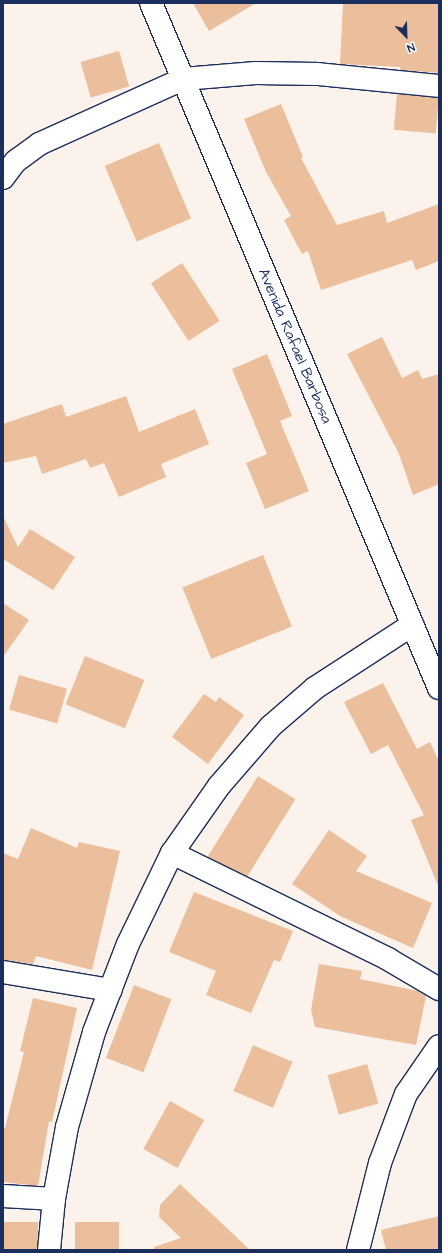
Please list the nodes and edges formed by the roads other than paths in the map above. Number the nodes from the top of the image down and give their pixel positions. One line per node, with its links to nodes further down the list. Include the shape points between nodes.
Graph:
1 (151, 3): 2 (street, Avenida Rafael Barbosa)
2 (183, 80): 3 (street, via 256,73 318,74); 4 (street, via 39,144 16,161); 5 (street, Avenida Rafael Barbosa)
3 (439, 86)
4 (3, 178)
5 (412, 626): 6 (street, Avenida Rafael Barbosa); 7 (street, via 315,688 271,726 219,786)
6 (439, 688)
7 (172, 853): 9 (street, via 388,959); 10 (street, via 128,944)
8 (3, 972): 10 (street)
9 (439, 989)
10 (110, 990): 13 (street, via 94,1032 67,1127)
11 (439, 1046): 15 (street, via 406,1094 380,1163)
12 (3, 1196): 13 (street)
13 (54, 1199): 14 (street)
14 (49, 1250)
15 (358, 1250)

